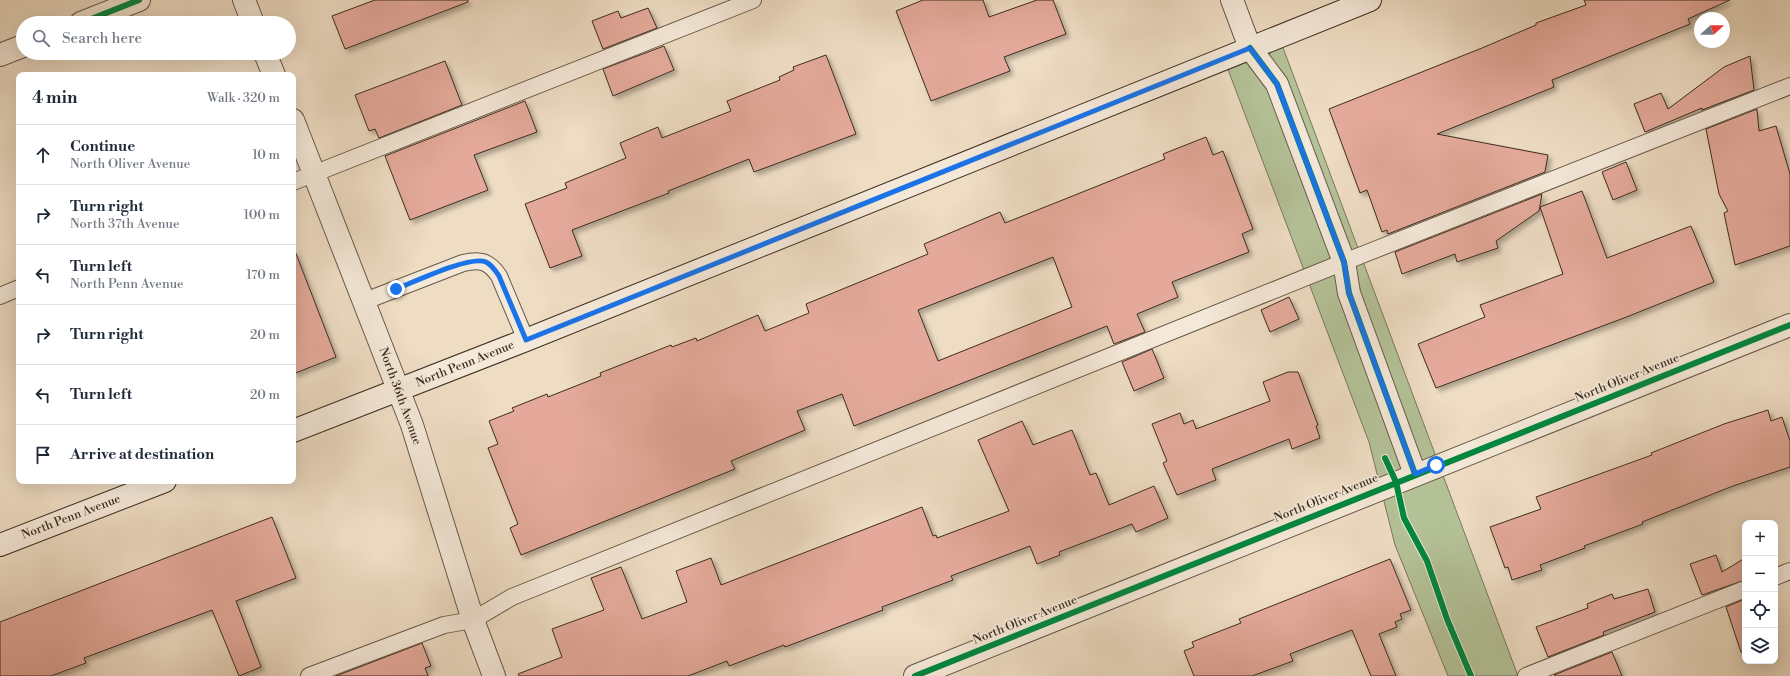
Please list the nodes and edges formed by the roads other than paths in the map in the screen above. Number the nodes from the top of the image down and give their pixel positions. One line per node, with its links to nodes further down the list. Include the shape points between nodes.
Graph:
1 (140, 0): 6 (street)
2 (244, 0): 7 (street)
3 (753, 0): 15 (lane)
4 (1232, 0): 9 (street)
5 (1370, 0): 9 (street, North Penn Avenue)
6 (99, 16)
7 (250, 16)
8 (16, 48): 10 (street)
9 (1250, 48): 17 (street, via 1277,84); 22 (street, North Penn Avenue)
10 (0, 54)
11 (268, 60): 12 (street)
12 (273, 72)
13 (1790, 86): 17 (lane)
14 (296, 127): 15 (street, North 36th Avenue)
15 (315, 174): 16 (lane); 20 (street, North 36th Avenue)
16 (296, 181)
17 (1344, 262): 25 (street, via 1349,293); 31 (lane, via 512,597)
18 (16, 289): 19 (lane)
19 (0, 296)
20 (365, 301): 22 (lane, via 463,263 476,260 485,262 499,276); 23 (street, North 36th Avenue)
21 (1790, 325): 25 (street, North Oliver Avenue)
22 (526, 340): 23 (street, North Penn Avenue)
23 (399, 390): 24 (street, North Penn Avenue); 31 (street, North 36th Avenue)
24 (296, 430)
25 (1415, 474): 34 (street, North Oliver Avenue)
26 (157, 484): 27 (street, North Penn Avenue)
27 (0, 545)
28 (1790, 571): 29 (lane)
29 (1778, 576)
30 (1742, 590): 35 (lane)
31 (473, 620): 32 (lane, via 444,625); 33 (street, North 36th Avenue)
32 (309, 676)
33 (494, 676)
34 (915, 676)
35 (1526, 676)

